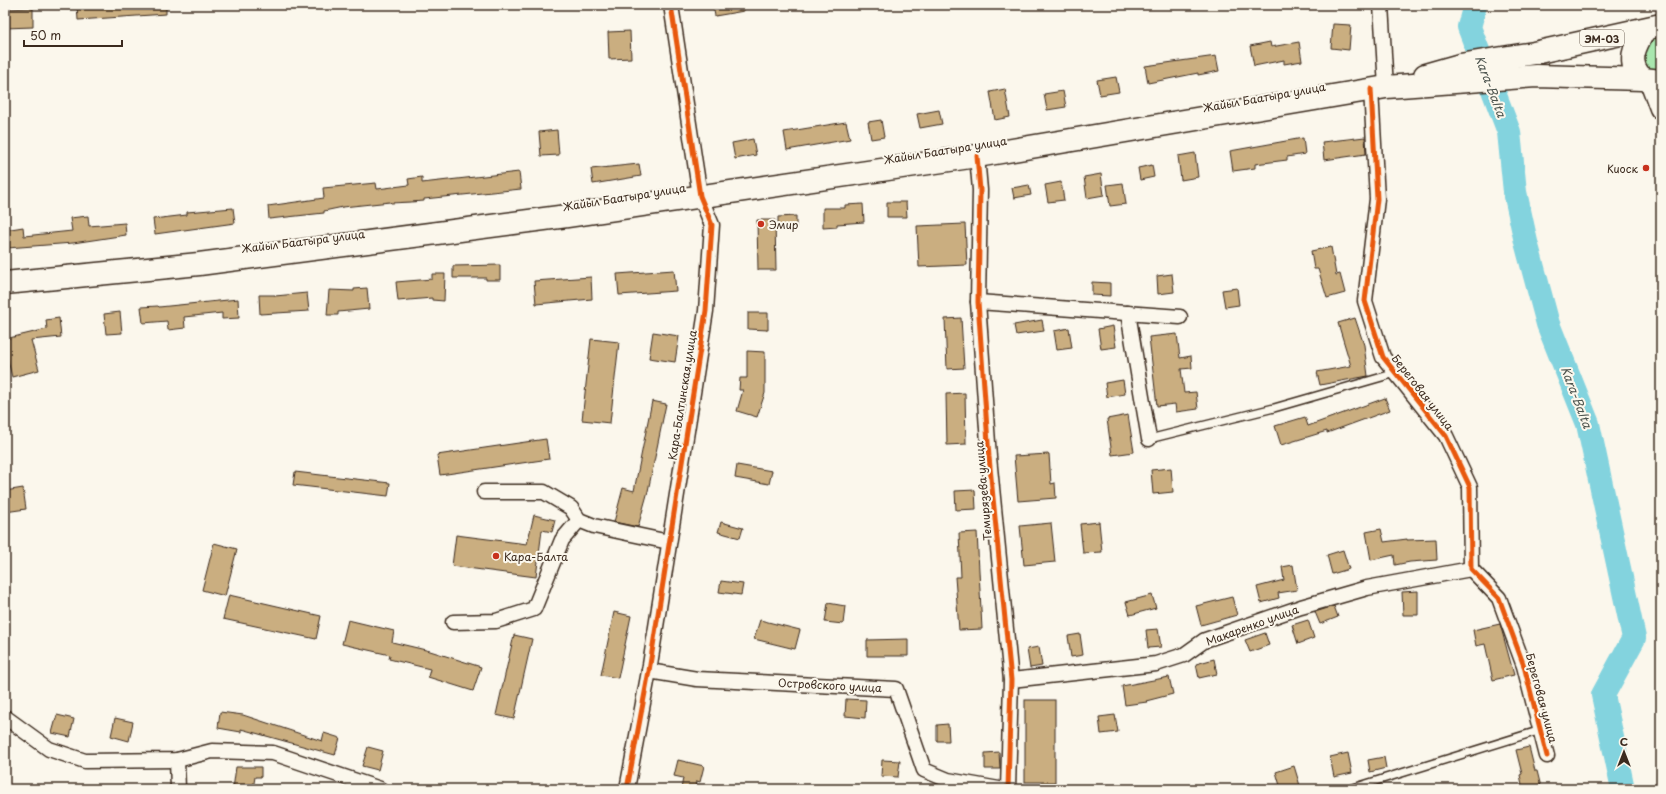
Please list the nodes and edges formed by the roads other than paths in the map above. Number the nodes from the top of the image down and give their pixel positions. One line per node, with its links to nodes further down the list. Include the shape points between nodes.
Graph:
1 (671, 5): 9 (street, Кара-Балтинская улица)
2 (1381, 5): 6 (street)
3 (1653, 27): 4 (highway, ЭМ-03, via 1534,53); 5 (highway, via 1633,53 1636,72)
4 (1463, 73): 5 (highway, ЭМ-03); 6 (highway, Жайыл Баатыра улица / ЭМ-03)
5 (1651, 80): 7 (highway)
6 (1378, 88): 8 (highway, Жайыл Баатыра улица / ЭМ-03); 14 (street, Береговая улица, via 1372,116 1377,199 1365,301 1383,357)
7 (1661, 108)
8 (977, 156): 9 (highway, Жайыл Баатыра улица / ЭМ-03); 11 (street, Темирязева улица, via 980,190)
9 (700, 196): 10 (highway, Жайыл Баатыра улица / ЭМ-03, via 559,218 198,264); 18 (street, Кара-Балтинская улица, via 712,225 706,311)
10 (5, 283)
11 (978, 302): 12 (street); 22 (street, Темирязева улица, via 989,457)
12 (1128, 314): 13 (street); 15 (street)
13 (1180, 317)
14 (1396, 373): 15 (lane, via 1274,408); 19 (street, Береговая улица, via 1446,436 1470,487)
15 (1149, 439)
16 (484, 492): 17 (street, via 544,492 571,508)
17 (580, 520): 18 (street, via 594,526); 20 (street, via 562,540 534,609 496,621)
18 (669, 542): 21 (street, Кара-Балтинская улица)
19 (1471, 569): 22 (street, Макаренко улица, via 1367,588 1301,607 1206,640 1184,655 1156,664); 24 (street, Береговая улица, via 1499,598 1524,666)
20 (453, 622)
21 (649, 671): 29 (street, Кара-Балтинская улица); 30 (street, Островского улица, via 697,679 896,689 924,770 948,780)
22 (1011, 680): 31 (street, Темирязева улица)
23 (5, 717): 26 (street, via 49,749 85,761)
24 (1540, 730): 25 (street, Береговая улица); 32 (lane)
25 (1547, 756)
26 (177, 760): 27 (street); 28 (street, via 212,751 273,753)
27 (178, 789)
28 (380, 789)
29 (627, 789)
30 (999, 789)
31 (1008, 789)
32 (1350, 789)

